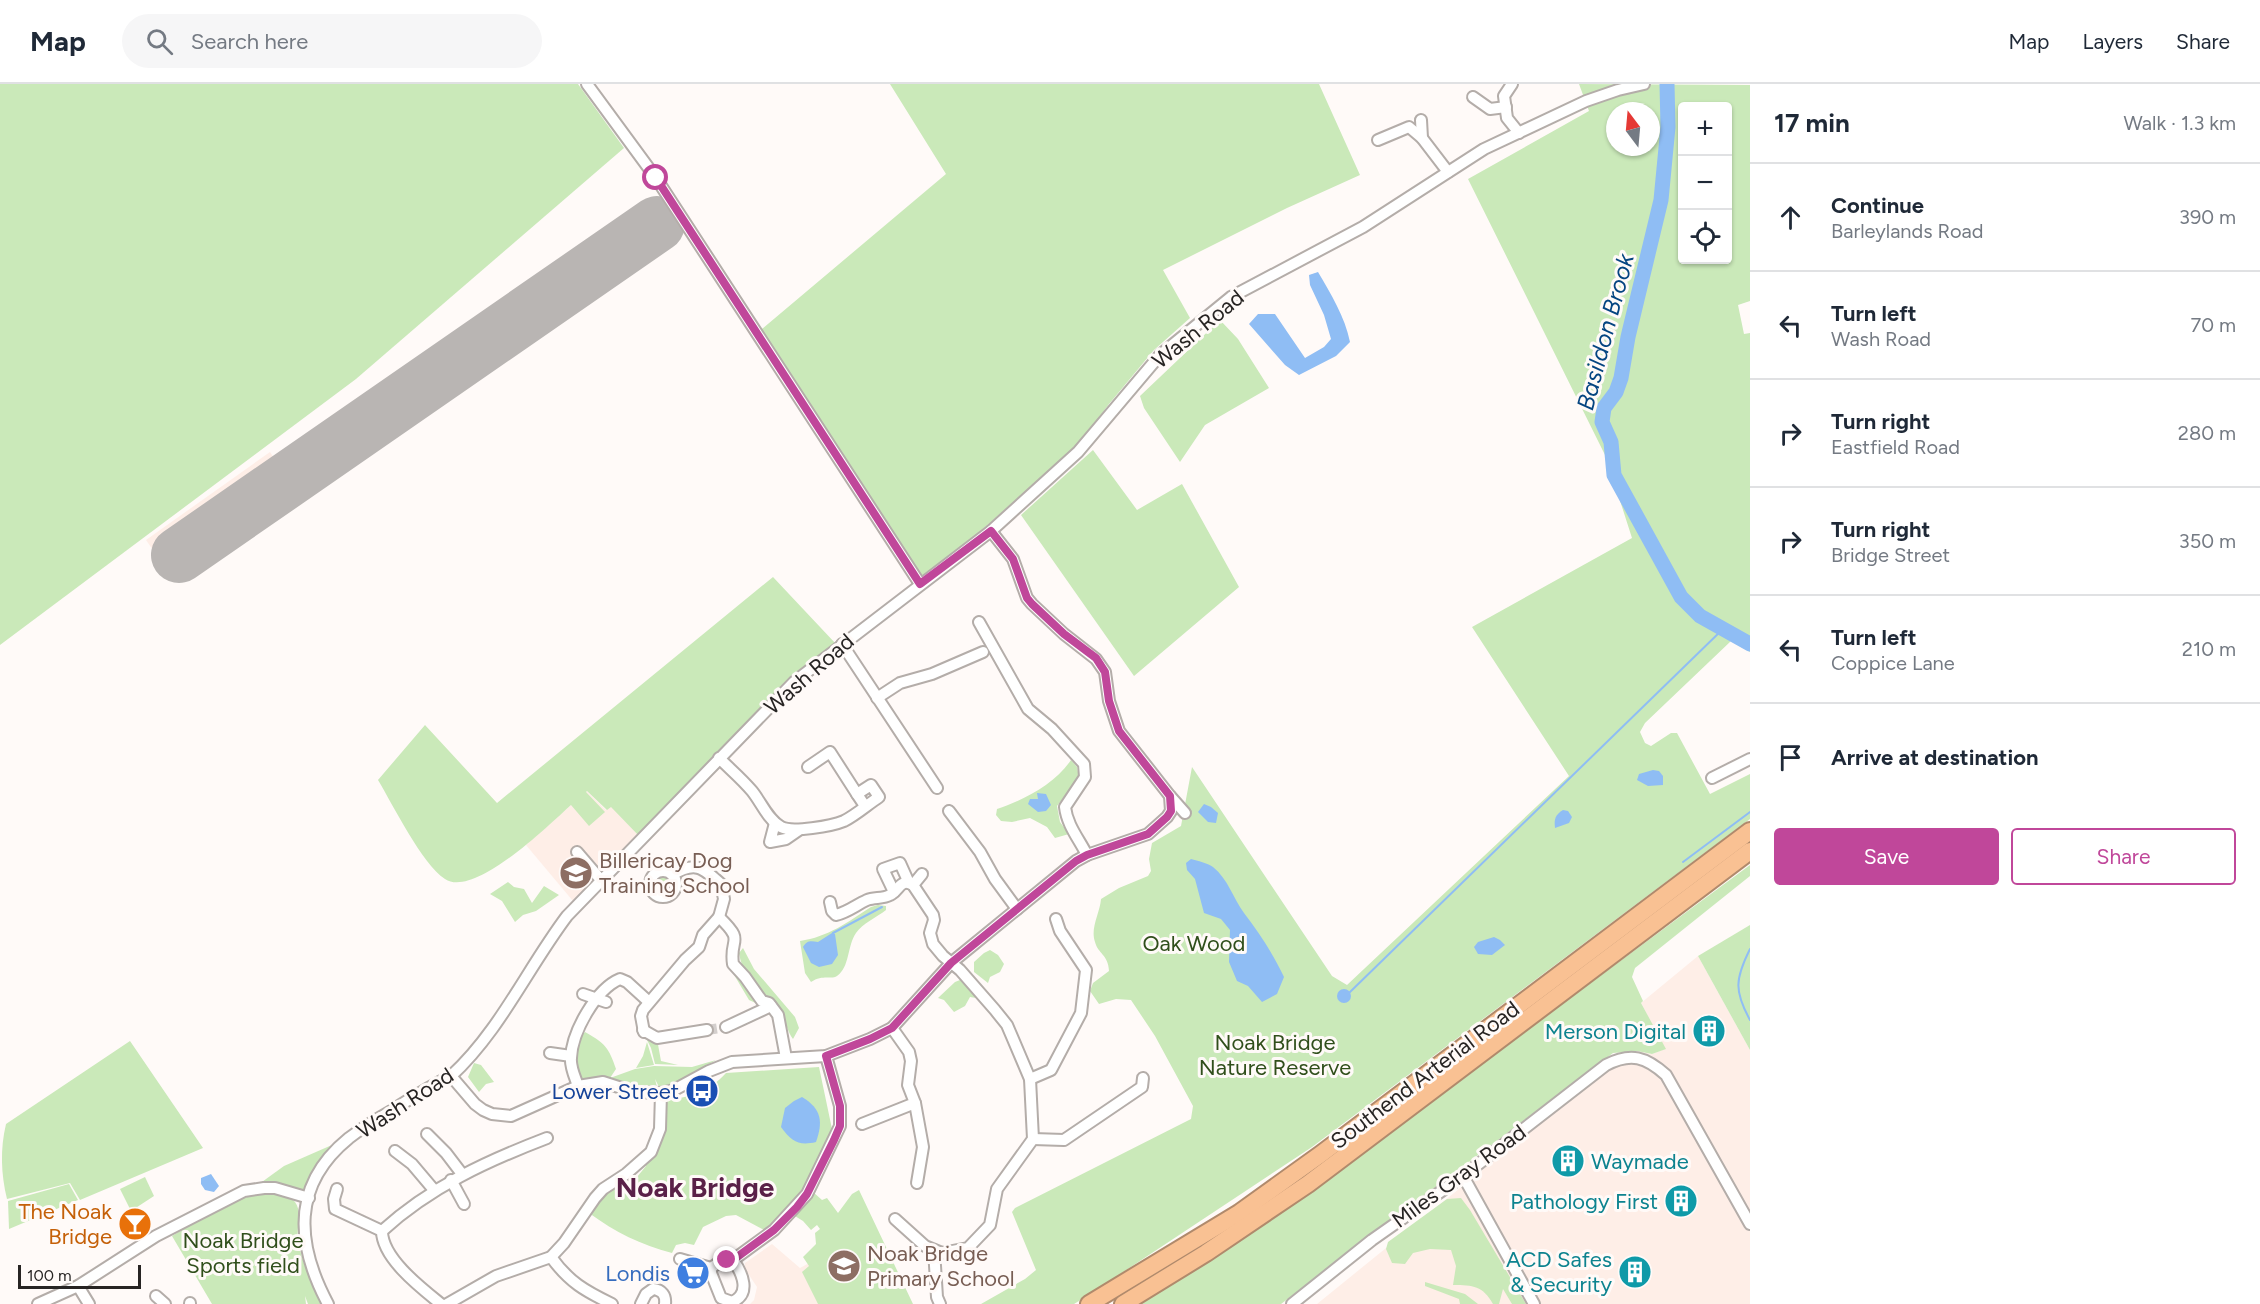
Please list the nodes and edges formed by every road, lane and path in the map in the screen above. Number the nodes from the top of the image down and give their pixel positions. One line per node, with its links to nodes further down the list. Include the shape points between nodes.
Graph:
1 (587, 84): 14 (street, via 656,178)
2 (1512, 84): 5 (street, via 1503,96)
3 (1644, 84): 9 (street, Wash Road, via 1586,101)
4 (1473, 97): 6 (street)
5 (1506, 107): 6 (street); 9 (street, via 1507,118)
6 (1490, 109): 7 (street)
7 (1474, 110)
8 (1421, 120): 10 (street)
9 (1519, 133): 12 (street, Wash Road)
10 (1422, 138): 11 (street, via 1409,127); 12 (street)
11 (1378, 140)
12 (1448, 172): 13 (street, Wash Road, via 1364,227 1231,297 1160,355 1078,452)
13 (991, 531): 14 (street, Wash Road); 24 (street, via 1013,559 1027,598 1096,658 1105,672 1119,731)
14 (920, 584): 16 (street, Wash Road)
15 (979, 622): 36 (street, via 1028,709 1084,764 1085,777 1065,807 1070,826)
16 (842, 644): 18 (street); 19 (street, Wash Road, via 794,682)
17 (983, 652): 18 (street, via 932,674 917,674)
18 (877, 698): 23 (street)
19 (719, 758): 29 (street, via 752,791); 39 (street, Wash Road)
20 (1750, 759): 22 (street)
21 (808, 767): 25 (street, via 830,752)
22 (1712, 778)
23 (937, 788)
24 (1167, 793): 28 (street); 36 (street, via 1171,811 1148,834)
25 (857, 794): 26 (street); 26 (street, via 871,785 875,791 879,798)
26 (865, 806): 30 (street, via 834,825)
27 (949, 811): 43 (street)
28 (1185, 813)
29 (775, 823): 30 (street, via 789,830); 32 (street)
30 (802, 828): 32 (street)
31 (1750, 831): 97 (highway, Southend Arterial Road, via 1257,1200)
32 (770, 842): 34 (street)
33 (1750, 850): 98 (highway, Southend Arterial Road, via 1308,1184)
34 (762, 851)
35 (577, 852): 39 (street)
36 (1087, 855): 43 (street)
37 (922, 874): 40 (street)
38 (672, 875): 44 (street, via 696,866 721,884 724,899)
39 (600, 880): 58 (street, Wash Road, via 548,942 489,1035)
40 (911, 884): 41 (street, via 902,883); 41 (street, via 900,863 883,869); 46 (street, via 933,915 933,944)
41 (894, 892): 42 (street, via 836,915)
42 (830, 902)
43 (1017, 909): 46 (street)
44 (719, 917): 49 (street, via 703,935 699,947); 50 (street, via 735,939 733,964)
45 (1056, 919): 60 (street, via 1086,970 1081,1013 1051,1070)
46 (951, 963): 52 (street); 60 (street, via 1006,1025)
47 (583, 994): 48 (street)
48 (602, 1000): 49 (street, via 609,985 620,979); 55 (street, via 589,1008)
49 (649, 1002): 53 (street, via 641,1016 644,1031 657,1038)
50 (771, 1006): 51 (street); 57 (street, via 781,1022)
51 (726, 1027)
52 (892, 1028): 56 (street); 63 (street, via 909,1052 908,1085)
53 (707, 1030)
54 (550, 1053): 55 (street)
55 (571, 1056): 61 (street)
56 (826, 1056): 57 (street); 83 (street, via 840,1106 840,1126 834,1140 797,1207 774,1230)
57 (786, 1058): 62 (street, via 732,1062)
58 (451, 1076): 61 (street, via 483,1110 511,1116); 75 (street, Wash Road, via 349,1138 318,1174)
59 (1143, 1078): 67 (street, via 1142,1087 1064,1140)
60 (1030, 1079): 67 (street)
61 (578, 1086): 62 (street, via 603,1082 634,1092)
62 (661, 1093): 81 (street, via 660,1129 651,1152 595,1198)
63 (915, 1103): 64 (street); 72 (street, via 923,1147)
64 (862, 1124)
65 (426, 1134): 69 (street)
66 (547, 1138): 69 (street)
67 (1034, 1139): 80 (street, via 997,1189 990,1225 968,1248 942,1253)
68 (395, 1151): 74 (street)
69 (462, 1174): 71 (street)
70 (1463, 1176): 78 (street, Miles Gray Road, via 1606,1065 1618,1059 1644,1059 1666,1075); 99 (street, Miles Gray Road, via 1372,1240); 100 (street)
71 (451, 1180): 74 (street); 76 (street)
72 (917, 1183)
73 (337, 1189): 79 (street, via 336,1209)
74 (434, 1190): 79 (street)
75 (309, 1198): 85 (street, via 275,1188 244,1191 156,1236); 90 (street, Wash Road, via 305,1246)
76 (464, 1204)
77 (895, 1219): 80 (street)
78 (1750, 1224)
79 (382, 1231): 91 (street, via 391,1257)
80 (934, 1250): 96 (street)
81 (551, 1257): 92 (street, via 496,1276); 93 (street, via 573,1283)
82 (680, 1259): 84 (street)
83 (733, 1260): 84 (street, via 721,1261); 84 (street, via 744,1292 732,1302 721,1298)
84 (711, 1268)
85 (78, 1286): 87 (street); 88 (street)
86 (156, 1296): 89 (street)
87 (38, 1304)
88 (89, 1304)
89 (165, 1304)
90 (328, 1304)
91 (441, 1304)
92 (447, 1304)
93 (612, 1304)
94 (641, 1304): 95 (street, via 653,1289 662,1292)
95 (665, 1304)
96 (940, 1304)
97 (1089, 1304)
98 (1124, 1304)
99 (1292, 1304)
100 (1534, 1304)

